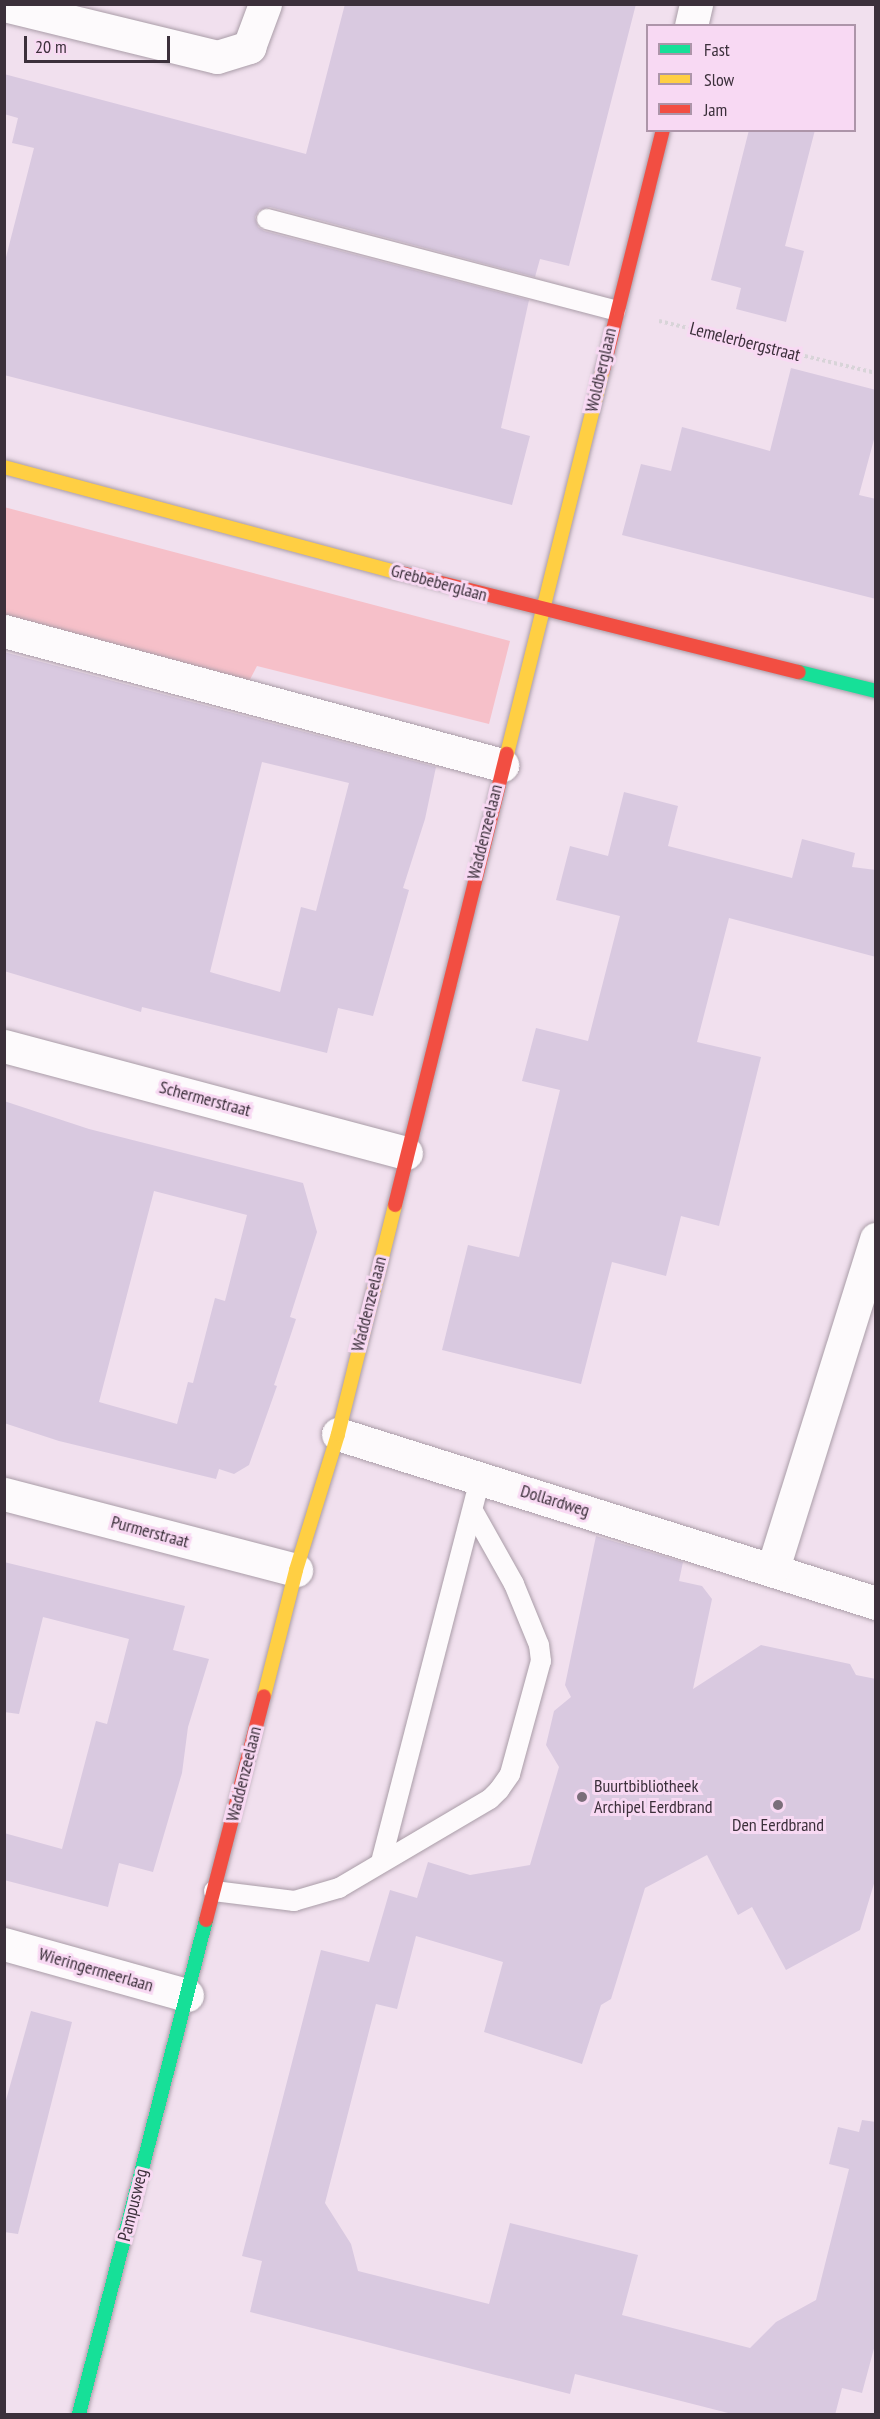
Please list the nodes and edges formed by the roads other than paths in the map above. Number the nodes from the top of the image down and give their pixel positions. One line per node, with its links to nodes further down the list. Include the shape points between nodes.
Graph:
1 (266, 4): 3 (street, via 249,46 217,57)
2 (696, 4): 4 (street)
3 (4, 5)
4 (691, 24)
5 (662, 132): 7 (street, Woldberglaan)
6 (267, 219): 7 (lane)
7 (615, 310): 9 (street, Woldberglaan)
8 (4, 467): 9 (street, Grebbeberglaan)
9 (543, 611): 11 (street, Grebbeberglaan); 12 (street, Waddenzeelaan)
10 (4, 631): 12 (street)
11 (876, 691)
12 (502, 765): 14 (street, Waddenzeelaan)
13 (4, 1046): 14 (street, Schermerstraat)
14 (406, 1153): 16 (street, Waddenzeelaan)
15 (876, 1239): 20 (street)
16 (338, 1434): 17 (street, Dollardweg); 21 (street, Waddenzeelaan)
17 (480, 1478): 19 (lane); 20 (street, Dollardweg)
18 (4, 1494): 21 (street, Purmerstraat)
19 (473, 1511): 23 (lane); 23 (lane, via 514,1584 539,1645 541,1661 510,1774 499,1790)
20 (773, 1568): 22 (street, Dollardweg)
21 (296, 1570): 24 (street, Waddenzeelaan)
22 (876, 1603)
23 (381, 1862): 24 (lane, via 339,1888 294,1901)
24 (214, 1891): 26 (street, Waddenzeelaan)
25 (4, 1944): 26 (street, Wieringermeerlaan)
26 (187, 1995): 27 (street, Pampusweg)
27 (79, 2415)

